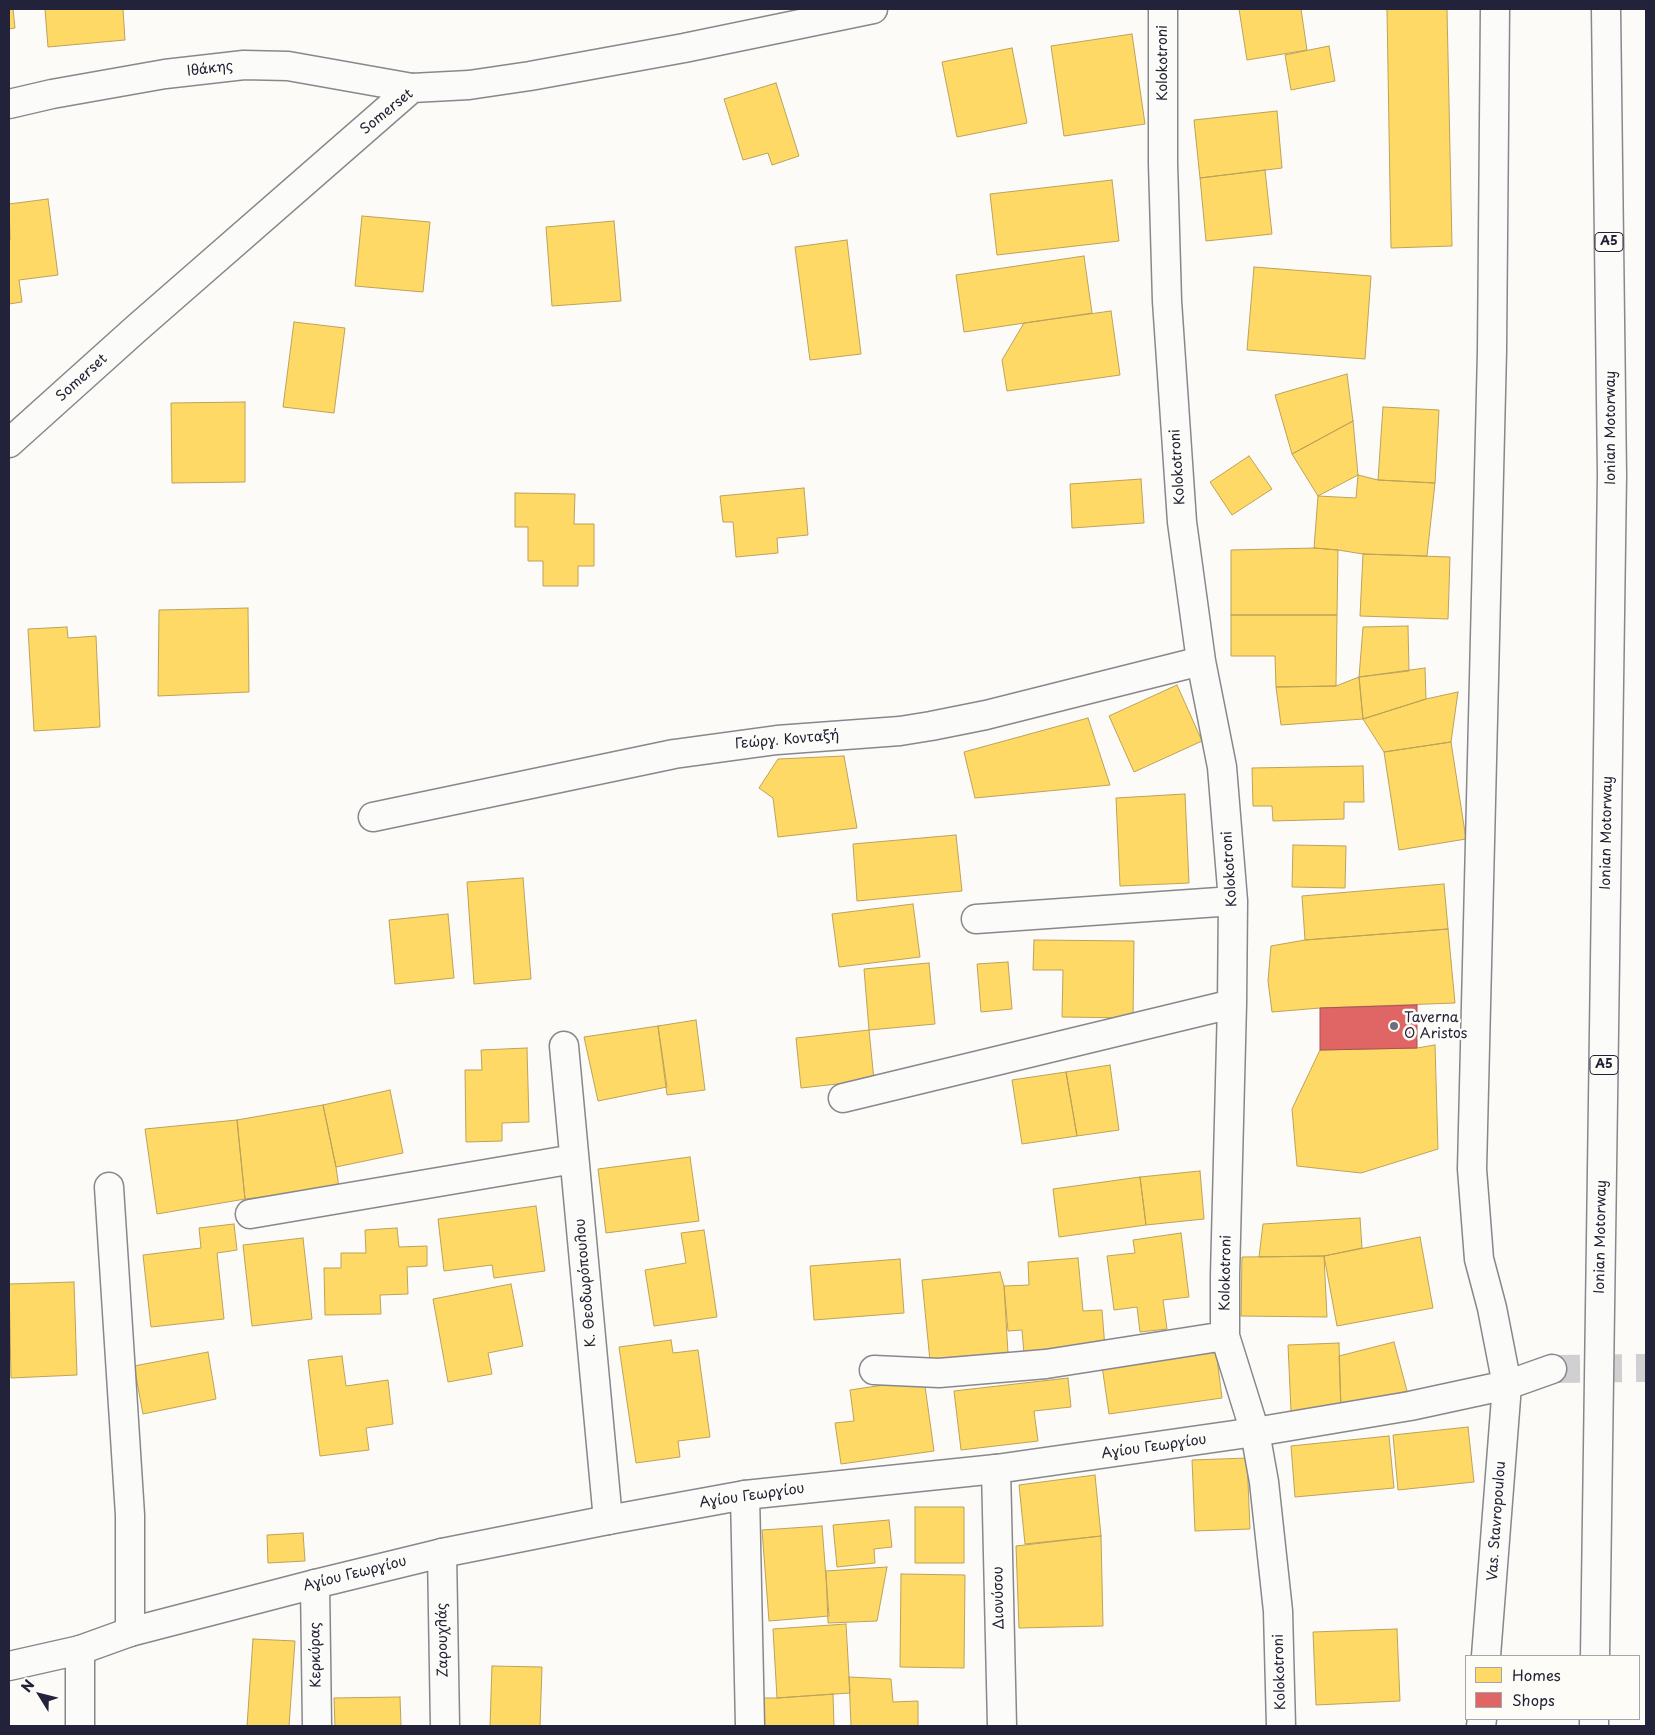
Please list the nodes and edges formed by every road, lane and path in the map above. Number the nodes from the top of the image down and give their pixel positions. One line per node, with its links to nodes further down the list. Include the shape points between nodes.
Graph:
1 (1163, 9): 8 (main road, Kolokotroni, via 1167,301 1182,522)
2 (1495, 9): 21 (main road, Vas. Stavropoulou, via 1492,350 1472,1170 1479,1259)
3 (1606, 9): 31 (main road, Ionian Motorway / Α5, via 1612,474)
4 (859, 10): 5 (main road, Somerset, via 684,48 530,76 469,85)
5 (412, 88): 6 (main road, Ιθάκης, via 288,66 244,65 165,74); 7 (main road, Somerset)
6 (9, 104)
7 (9, 443)
8 (1201, 661): 9 (main road, Γεώργ. Κονταξή, via 931,726 778,740 674,754); 10 (main road, Kolokotroni, via 1222,767)
9 (373, 817)
10 (1233, 901): 11 (main road); 12 (main road, Kolokotroni)
11 (976, 919)
12 (1232, 1004): 14 (main road); 18 (main road, Kolokotroni)
13 (564, 1046): 15 (main road, Κ. Θεοδωρόπουλου)
14 (843, 1098)
15 (574, 1159): 17 (main road); 25 (main road, Κ. Θεοδωρόπουλου)
16 (109, 1186): 28 (main road, via 130,1515)
17 (250, 1214)
18 (1225, 1336): 20 (main road, via 1046,1364 939,1373); 22 (main road, Kolokotroni)
19 (1552, 1369): 21 (main road, Αγίου Γεωργίου)
20 (874, 1370)
21 (1507, 1385): 22 (main road, Αγίου Γεωργίου, via 1410,1406); 30 (main road, Vas. Stavropoulou)
22 (1255, 1432): 23 (main road, Αγίου Γεωργίου); 38 (main road, Kolokotroni, via 1264,1482 1278,1611)
23 (996, 1469): 24 (main road, Αγίου Γεωργίου); 37 (main road, Διονύσου)
24 (745, 1495): 25 (main road, Αγίου Γεωργίου); 36 (main road)
25 (608, 1520): 26 (main road, Αγίου Γεωργίου)
26 (442, 1553): 27 (main road, Αγίου Γεωργίου); 35 (main road, Ζαρουχλάς)
27 (314, 1584): 28 (main road, Αγίου Γεωργίου); 34 (main road, Κερκύρας)
28 (130, 1632): 29 (main road, Αγίου Γεωργίου)
29 (80, 1650): 32 (main road, Αγίου Γεωργίου); 33 (main road)
30 (1486, 1655)
31 (1595, 1655)
32 (9, 1666)
33 (80, 1726)
34 (317, 1726)
35 (445, 1726)
36 (750, 1726)
37 (1002, 1726)
38 (1281, 1726)

